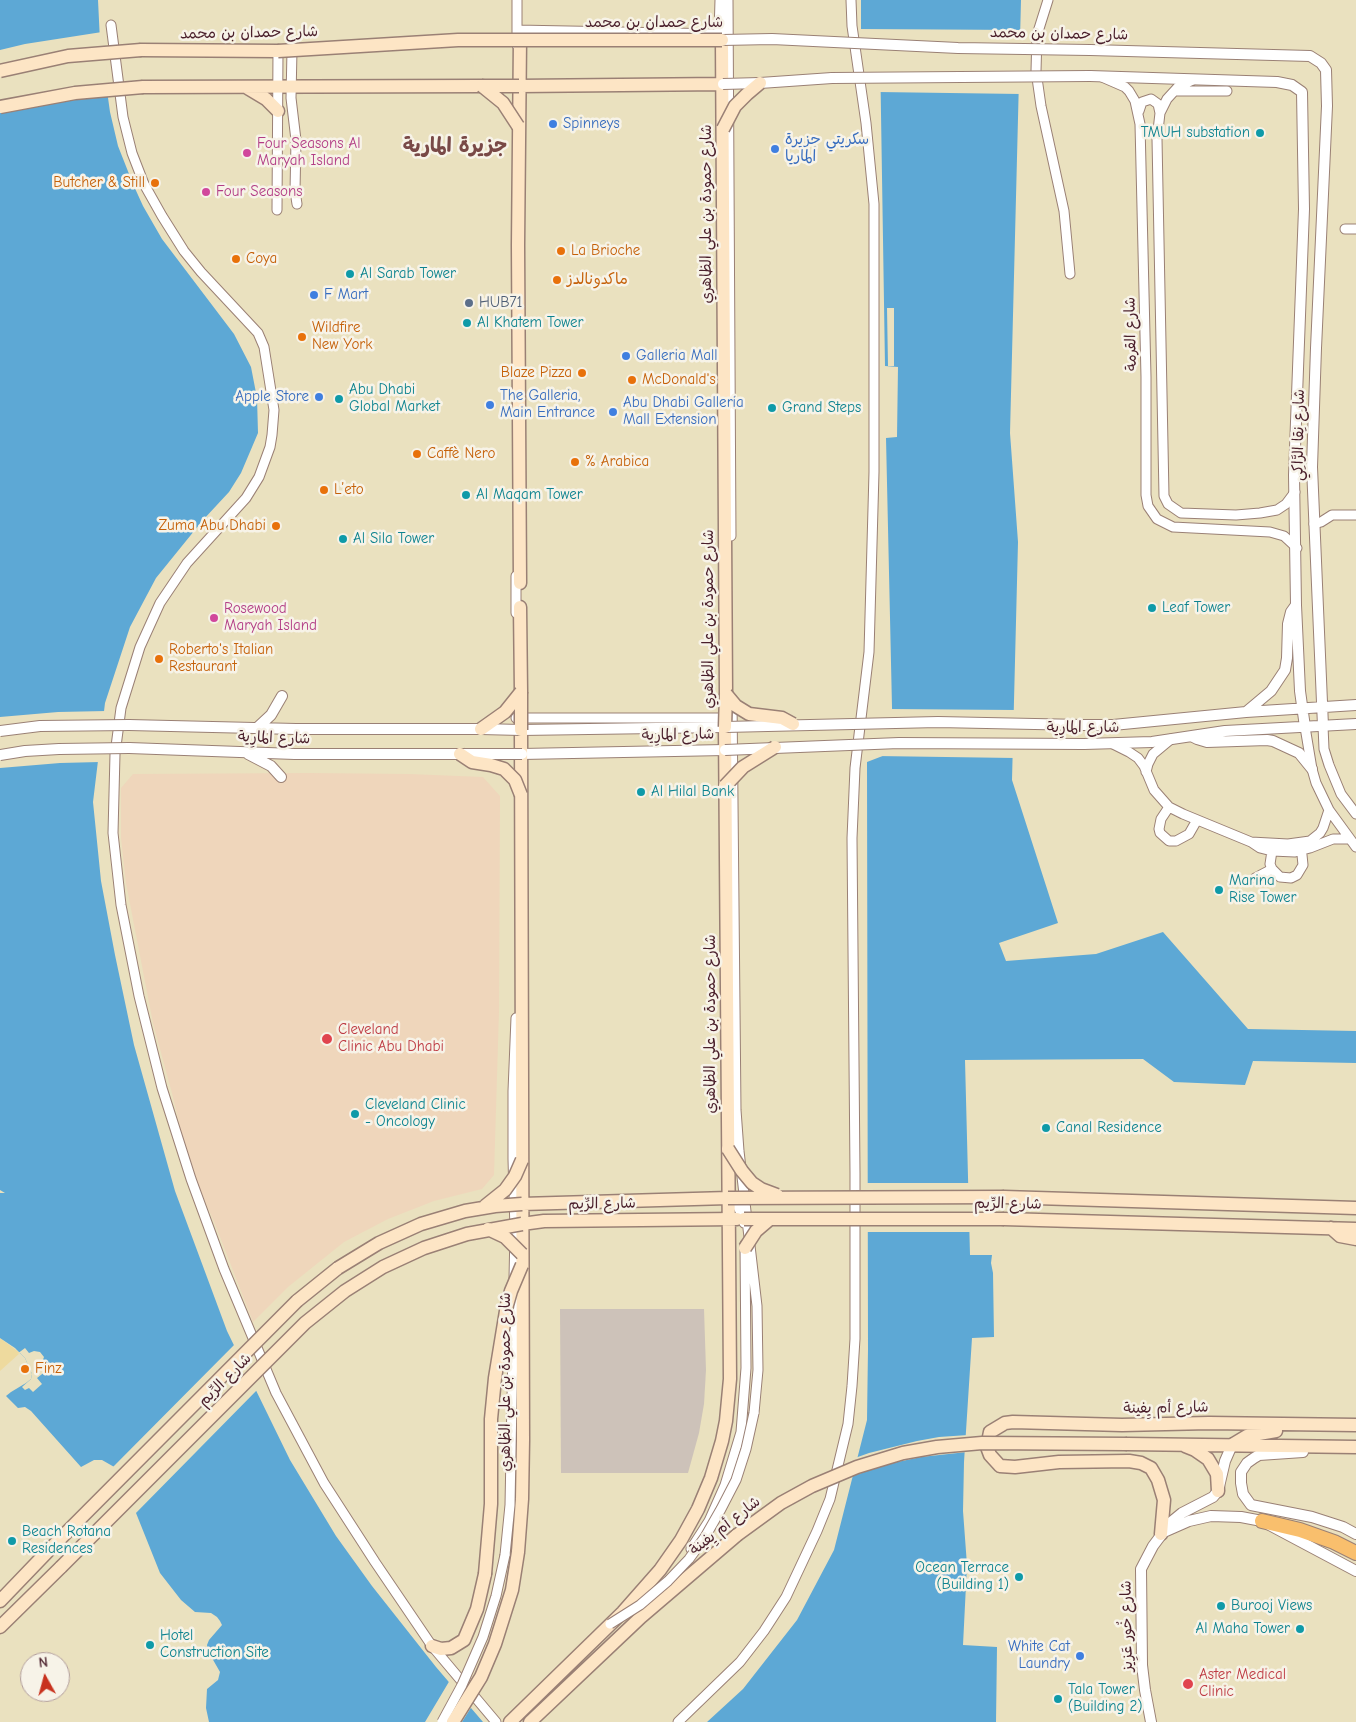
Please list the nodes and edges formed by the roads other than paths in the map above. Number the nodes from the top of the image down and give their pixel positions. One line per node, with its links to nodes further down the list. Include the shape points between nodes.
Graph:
1 (517, 0): 7 (street)
2 (720, 0): 8 (street)
3 (728, 0): 8 (street)
4 (851, 0): 51 (street, via 874,204 872,600)
5 (1048, 0): 33 (street, via 1037,35 1036,70 1064,211)
6 (111, 25): 116 (street, via 123,117 144,184 184,250 258,333 264,347 274,410 270,447 255,484 197,550 173,583 149,625 132,670 119,723 113,793 114,856 120,904 150,1042 176,1134 207,1224 276,1393 324,1483)
7 (518, 35): 8 (main road, شارع حمدان بن محمد, bridge); 9 (main road, شارع حمدان بن محمد, bridge); 20 (main road); 52 (street, via 515,350)
8 (723, 36): 11 (street, شارع حمدان بن محمد, bridge, via 958,48); 15 (main road, شارع حمودة بن علي الظاهري); 50 (street)
9 (292, 50): 10 (main road, شارع حمدان بن محمد, bridge); 18 (street)
10 (278, 51): 12 (main road, شارع حمدان بن محمد, bridge, via 116,51 45,60); 18 (street)
11 (1310, 56): 37 (street, شارع نِقا الرَّاكِي, via 1324,66 1327,78 1312,467)
12 (0, 71)
13 (1095, 76): 14 (street); 16 (street, bridge, via 832,78); 25 (street, شارع القرمة, via 1125,87 1136,101)
14 (1193, 80): 21 (street, شارع القرمة); 34 (street, شارع نِقا الرَّاكِي, via 1277,82 1292,85 1302,92 1304,209)
15 (723, 84): 16 (street, bridge); 20 (main road); 28 (main road, شارع حمودة بن علي الظاهري)
16 (760, 84): 28 (main road, bridge, via 741,99)
17 (244, 86): 18 (main road); 23 (main road, bridge, via 101,90); 24 (main road)
18 (285, 86): 19 (main road); 24 (street); 29 (street, via 296,149)
19 (482, 86): 20 (main road, bridge); 27 (main road, bridge, via 503,103)
20 (519, 86): 27 (main road)
21 (1174, 91): 22 (street); 26 (street, شارع القرمة)
22 (1227, 92)
23 (0, 107)
24 (278, 111): 30 (street)
25 (1138, 113): 26 (street, via 1140,104 1148,99 1156,102); 38 (street, شارع القرمة, via 1142,149 1146,501 1153,515 1168,525)
26 (1160, 113): 35 (street, شارع القرمة, via 1156,165 1164,496 1168,504 1181,513)
27 (518, 126): 40 (main road)
28 (723, 129): 44 (main road, شارع حمودة بن علي الظاهري)
29 (297, 204)
30 (277, 210)
31 (1344, 229): 32 (street)
32 (1356, 229)
33 (1070, 274)
34 (1295, 492): 35 (street, شارع القرمة, via 1277,510); 39 (street, شارع نِقا الرَّاكِي)
35 (1236, 514): 38 (street, via 1249,521)
36 (1356, 515): 37 (street, via 1332,515)
37 (1314, 524): 48 (street, شارع نِقا الرَّاكِي)
38 (1245, 531): 39 (street, شارع القرمة, via 1277,534)
39 (1297, 548): 41 (street, شارع نِقا الرَّاكِي)
40 (520, 583)
41 (1296, 605): 47 (street, شارع نِقا الرَّاكِي); 49 (street, via 1288,624 1285,670 1272,691)
42 (520, 607): 43 (main road, شارع حمودة بن علي الظاهري)
43 (521, 692): 52 (main road, شارع حمودة بن علي الظاهري, bridge); 58 (main road, bridge, via 505,712)
44 (726, 694): 50 (main road, شارع حمودة بن علي الظاهري, bridge); 53 (main road, bridge, via 749,714 778,717)
45 (282, 696): 57 (street, via 271,715)
46 (1356, 705): 48 (street, شارع المارِية)
47 (1302, 708): 48 (street, شارع المارِية); 49 (street, شارع المارِية); 56 (street, شارع نِقا الرَّاكِي)
48 (1323, 708): 55 (street, شارع نِقا الرَّاكِي)
49 (1246, 712): 51 (street, شارع المارِية, bridge, via 1113,725)
50 (729, 722): 52 (street, شارع المارِية); 53 (street, شارع المارِية, bridge); 64 (main road, شارع حمودة بن علي الظاهري); 114 (street, bridge, via 736,1110 758,1306 754,1413 739,1472 705,1537 668,1581 640,1605)
51 (860, 723): 53 (street, شارع المارِية, bridge); 123 (street, via 852,838 855,1339 848,1424 830,1499 786,1597 740,1662)
52 (518, 724): 58 (street, شارع المارِية, bridge); 67 (main road, شارع حمودة بن علي الظاهري); 95 (street, via 513,1159)
53 (793, 724)
54 (1356, 724): 55 (street, شارع المارِية)
55 (1323, 726): 56 (street, شارع المارِية); 76 (street, شارع نِقا الرَّاكِي, via 1324,749 1329,765 1341,794)
56 (1305, 727): 60 (street, شارع المارِية); 69 (street, شارع نِقا الرَّاكِي)
57 (257, 728): 58 (street, شارع المارِية); 59 (street, شارع المارِية, bridge, via 90,724)
58 (481, 729)
59 (0, 731)
60 (1192, 736): 61 (street, شارع المارِية); 69 (street, via 1207,742 1273,741 1299,753)
61 (1171, 739): 62 (street, شارع المارِية); 70 (street, via 1153,754)
62 (1113, 744): 63 (street, شارع المارِية, bridge, via 899,743); 70 (street, via 1138,758)
63 (776, 747): 64 (street, شارع المارِية, bridge); 72 (main road, bridge, via 748,763)
64 (725, 750): 67 (street, شارع المارِية); 72 (main road, شارع حمودة بن علي الظاهري)
65 (243, 752): 66 (street, شارع المارِية, bridge); 68 (street, شارع المارِية, bridge, via 94,748); 71 (street, via 265,762)
66 (460, 754): 67 (street, شارع المارِية, bridge); 73 (main road, bridge, via 472,762 504,769 515,780)
67 (522, 754): 73 (main road, شارع حمودة بن علي الظاهري, bridge)
68 (0, 755)
69 (1312, 768): 75 (street, شارع نِقا الرَّاكِي)
70 (1146, 772): 74 (street, via 1154,790)
71 (281, 777)
72 (725, 786): 85 (main road, شارع حمودة بن علي الظاهري)
73 (521, 795): 86 (main road, شارع حمودة بن علي الظاهري)
74 (1169, 807): 77 (street); 77 (street, via 1161,819 1160,829 1169,841 1189,834)
75 (1329, 810): 78 (street, شارع نِقا الرَّاكِي); 80 (street, via 1320,833)
76 (1356, 814)
77 (1197, 820): 79 (street)
78 (1348, 838): 80 (street); 81 (street, شارع نِقا الرَّاكِي)
79 (1251, 842): 80 (street); 82 (street)
80 (1299, 846): 82 (street); 83 (street, via 1303,865 1297,875 1280,877)
81 (1356, 847)
82 (1272, 851): 83 (street)
83 (1272, 869): 84 (street)
84 (1255, 878)
85 (728, 1149): 87 (main road, شارع حمودة بن علي الظاهري); 88 (main road, bridge, via 752,1183)
86 (522, 1160): 89 (main road, شارع حمودة بن علي الظاهري, bridge); 90 (main road, bridge, via 505,1190)
87 (728, 1198): 88 (main road, شارع الرِّيم, bridge); 89 (main road, شارع الرِّيم); 92 (main road, شارع حمودة بن علي الظاهري); 94 (street, via 738,1207)
88 (789, 1198): 91 (main road, شارع الرِّيم, bridge, via 1004,1197)
89 (522, 1204): 90 (main road, شارع الرِّيم, bridge); 95 (main road, شارع حمودة بن علي الظاهري)
90 (480, 1208): 113 (main road, شارع الرِّيم, bridge, via 436,1219 393,1236 346,1263 305,1294)
91 (1356, 1208)
92 (729, 1219): 94 (main road, شارع الرِّيم); 95 (main road, شارع الرِّيم, via 544,1221); 114 (main road, شارع حمودة بن علي الظاهري, bridge, via 730,1379 726,1420 716,1462 698,1509 671,1556)
93 (770, 1219): 94 (main road, شارع الرِّيم, bridge); 96 (main road, شارع الرِّيم, bridge, via 1004,1220); 100 (main road, bridge, via 756,1231)
94 (744, 1220): 100 (street)
95 (519, 1227): 97 (main road, شارع الرِّيم, bridge); 101 (main road, شارع حمودة بن علي الظاهري); 117 (street, شارع حمودة بن علي الظاهري, bridge, via 510,1505 505,1555 483,1637)
96 (1331, 1228): 98 (main road, شارع الرِّيم); 99 (main road, via 1340,1236)
97 (488, 1229): 101 (main road, bridge, via 505,1237); 115 (main road, شارع الرِّيم, bridge, via 445,1240 403,1257 364,1278 327,1304)
98 (1356, 1229)
99 (1356, 1239)
100 (745, 1248): 121 (street, via 744,1414 737,1450 725,1485 686,1557 660,1590)
101 (522, 1260): 116 (main road, bridge, via 507,1305 495,1378 491,1419 492,1504 485,1574 477,1609 464,1640 451,1648); 118 (main road, شارع حمودة بن علي الظاهري, bridge, via 523,1470 515,1571 507,1609 488,1661)
102 (1302, 1424): 103 (main road, شارع أم يِفينة); 105 (main road, via 1246,1436); 109 (main road, شارع أم يِفينة, via 1014,1422 1005,1423 990,1432 987,1447 1000,1466 1130,1461 1151,1468 1164,1500)
103 (1356, 1425)
104 (1180, 1445): 105 (main road, شارع أم يِفينة); 107 (main road, via 1195,1450 1208,1460 1217,1474); 122 (main road, شارع أم يِفينة, bridge, via 982,1443 945,1446 886,1458 845,1471 766,1513 724,1546 607,1648)
105 (1232, 1445): 106 (main road, شارع أم يِفينة); 107 (street)
106 (1356, 1447): 110 (street, via 1259,1455 1241,1472 1241,1483 1243,1494 1251,1505 1312,1517)
107 (1218, 1491): 109 (street, شارع خُور عَزِيز, via 1176,1517)
108 (1262, 1521): 109 (street, via 1211,1516 1189,1521); 111 (main road, via 1300,1530); 112 (street)
109 (1161, 1534): 124 (street, شارع خُور عَزِيز, via 1141,1569 1142,1664)
110 (1356, 1534)
111 (1356, 1553)
112 (1356, 1571)
113 (0, 1601)
114 (610, 1624): 120 (main road, شارع حمودة بن علي الظاهري)
115 (0, 1627)
116 (432, 1646): 119 (street)
117 (442, 1722)
118 (453, 1722)
119 (496, 1722)
120 (510, 1722)
121 (525, 1722)
122 (530, 1722)
123 (678, 1722)
124 (1151, 1722)

